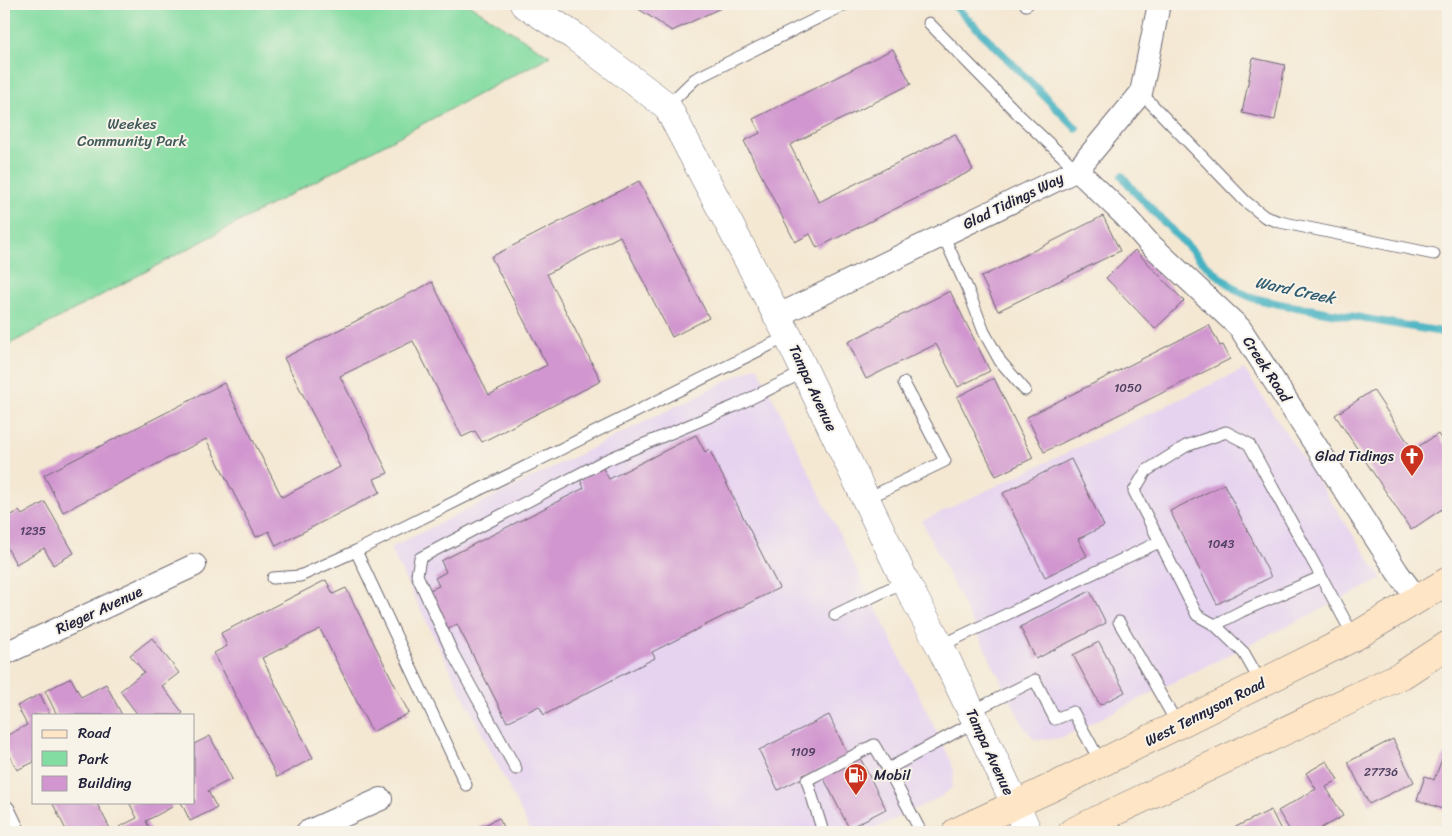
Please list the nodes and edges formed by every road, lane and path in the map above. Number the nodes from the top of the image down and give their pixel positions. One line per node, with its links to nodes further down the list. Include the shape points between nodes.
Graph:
1 (524, 4): 6 (street, Tampa Avenue, via 574,36)
2 (846, 4): 6 (lane, via 695,79)
3 (1159, 4): 5 (street, Glad Tidings Way)
4 (929, 23): 7 (lane)
5 (1141, 93): 7 (street, Glad Tidings Way); 9 (lane, via 1245,201 1265,217)
6 (667, 106): 10 (street, Tampa Avenue)
7 (1078, 170): 8 (street, Glad Tidings Way); 22 (street, Creek Road, via 1149,243 1240,328)
8 (943, 234): 10 (street, Glad Tidings Way); 13 (lane, via 988,339 1000,361)
9 (1434, 254)
10 (782, 326): 11 (street, Tampa Avenue); 16 (lane)
11 (804, 372): 14 (street, Tampa Avenue); 34 (lane, via 735,406 604,461 420,558 417,575 453,654)
12 (904, 383): 14 (lane, via 945,461)
13 (1025, 390)
14 (866, 499): 20 (street, Tampa Avenue)
15 (1159, 542): 18 (lane, via 1134,491 1146,471 1186,446 1226,432 1249,444); 25 (lane, via 1197,614); 28 (lane)
16 (356, 551): 19 (lane, via 300,576); 36 (lane)
17 (195, 565): 29 (street, Rieger Avenue)
18 (1321, 576): 25 (lane); 26 (lane)
19 (273, 578)
20 (905, 581): 23 (lane); 28 (street, Tampa Avenue)
21 (1448, 581): 22 (main road, West Tennyson Road)
22 (1418, 600): 26 (main road, West Tennyson Road)
23 (835, 615)
24 (1119, 622): 32 (lane)
25 (1215, 625): 30 (lane, via 1244,653)
26 (1354, 637): 30 (main road, West Tennyson Road)
27 (1448, 645): 46 (main road, via 1402,675)
28 (940, 646): 31 (street, Tampa Avenue)
29 (4, 654)
30 (1261, 683): 32 (main road, West Tennyson Road)
31 (973, 716): 33 (lane, via 1035,680 1055,719 1073,712); 35 (lane); 38 (street, Tampa Avenue)
32 (1178, 725): 33 (main road, West Tennyson Road)
33 (1101, 763): 38 (main road, West Tennyson Road)
34 (516, 769)
35 (888, 769): 42 (lane, via 874,745 807,780); 43 (lane)
36 (466, 785)
37 (381, 799): 41 (street)
38 (1015, 804): 44 (main road, West Tennyson Road); 45 (street, Tampa Avenue)
39 (4, 811): 40 (street)
40 (14, 832)
41 (307, 832)
42 (823, 832)
43 (921, 832)
44 (956, 832)
45 (1028, 832)
46 (1072, 832)

